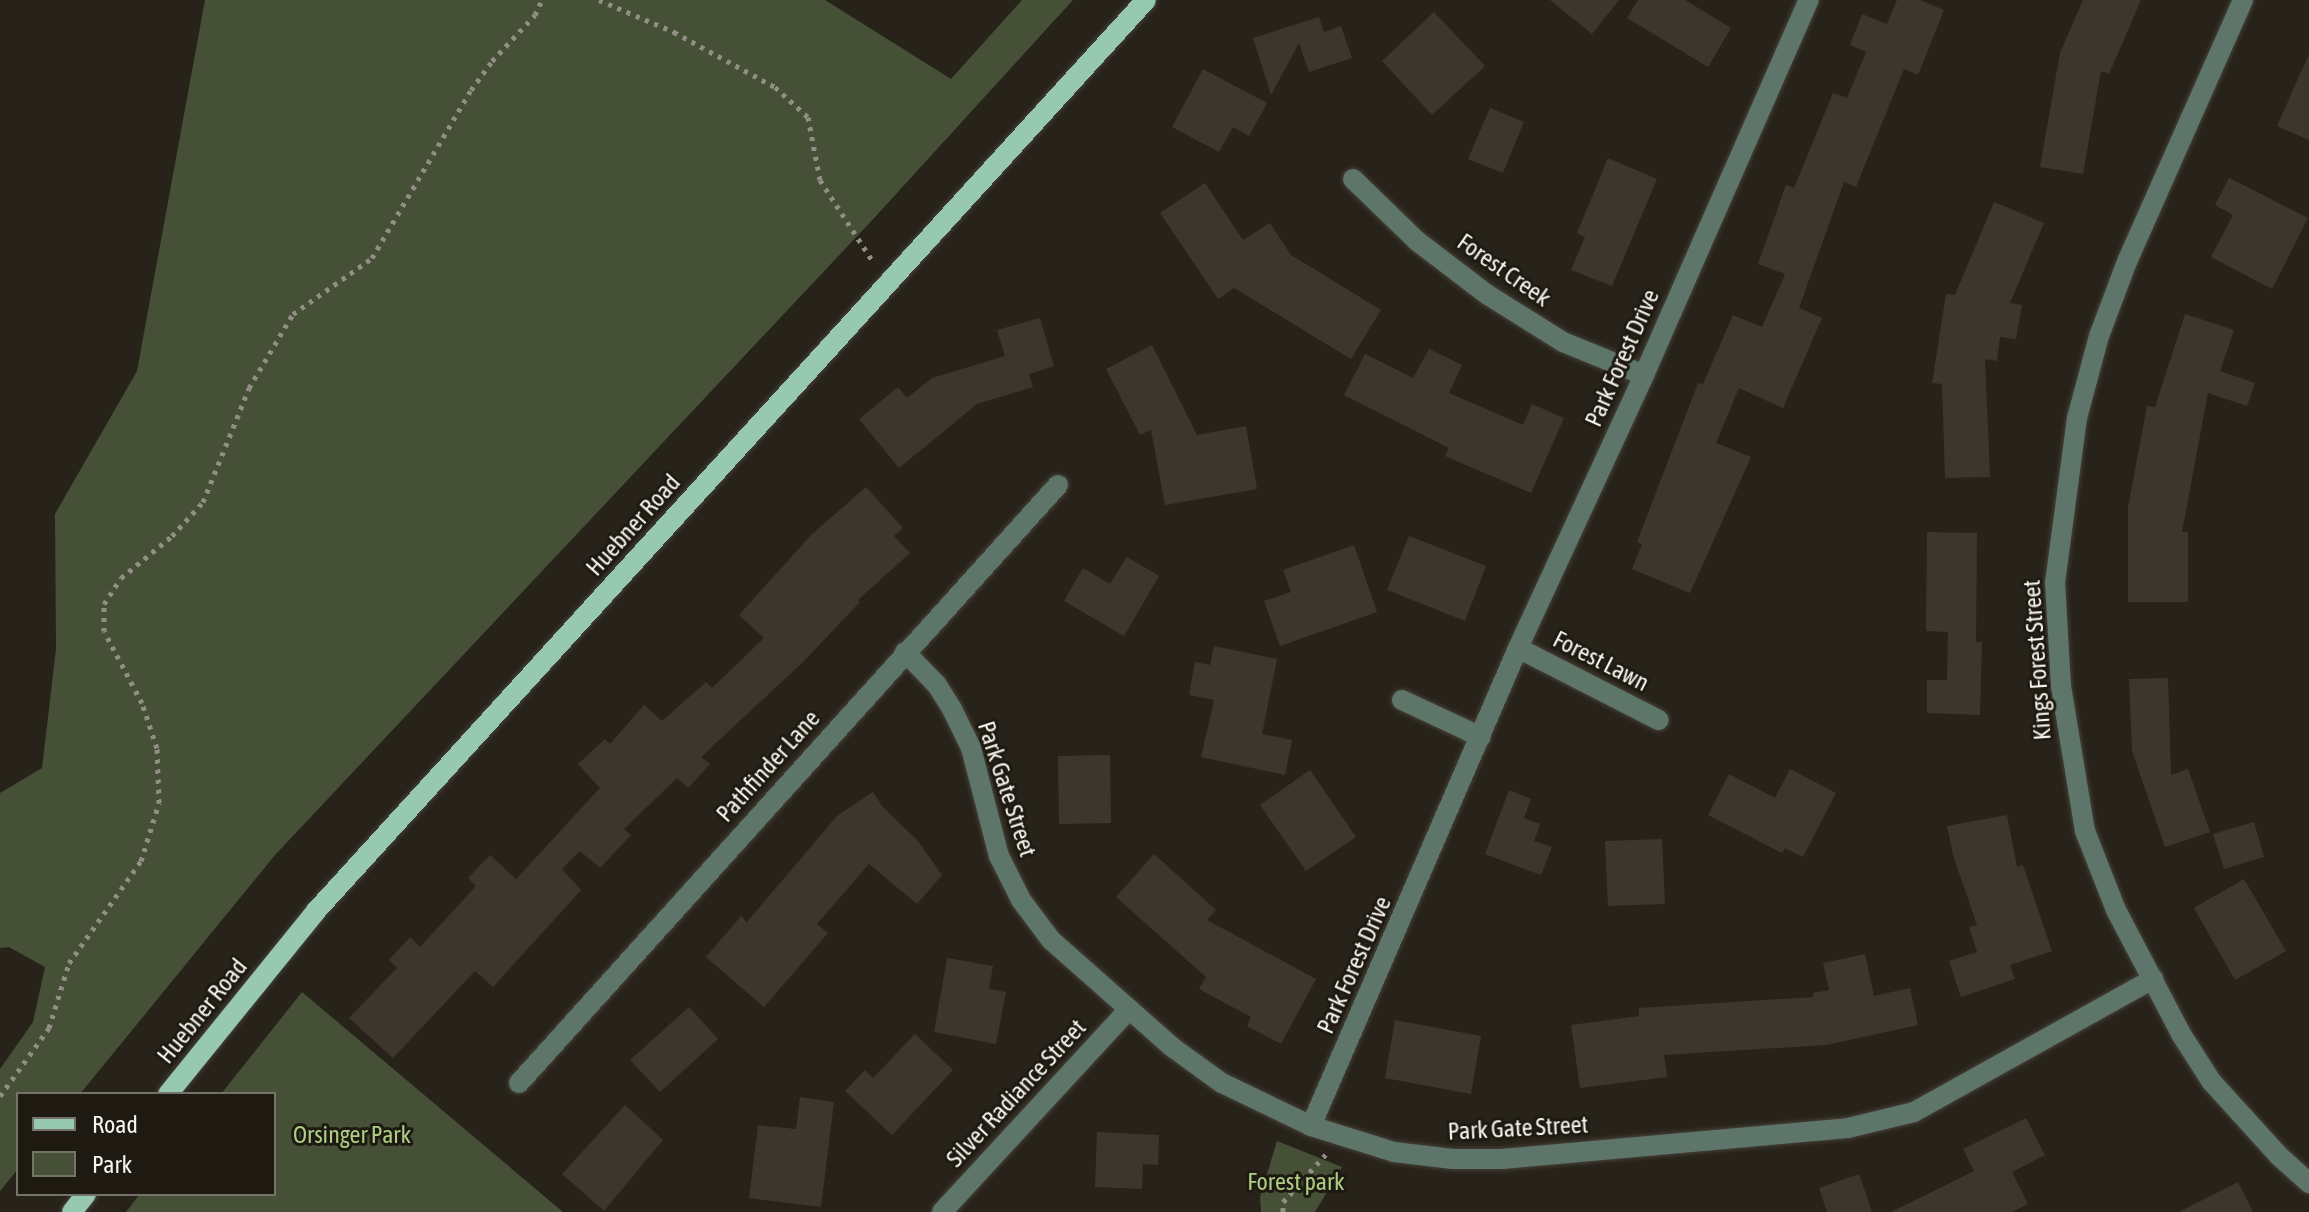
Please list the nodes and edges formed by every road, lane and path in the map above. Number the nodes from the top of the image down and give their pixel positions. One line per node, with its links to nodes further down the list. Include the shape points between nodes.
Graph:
1 (542, 0): 19 (path, via 471,90 372,258 293,314 249,388 203,502 121,578 104,604 104,631 142,703 157,748 159,803 141,861 69,963 49,1028)
2 (599, 0): 7 (path, via 674,32 775,87 808,117 820,180)
3 (1146, 0): 7 (main road, Huebner Road)
4 (1809, 0): 8 (street, Park Forest Drive)
5 (2243, 0): 15 (street, Kings Forest Street, via 2099,336 2077,418 2055,582 2061,686 2085,831 2116,910)
6 (1353, 179): 8 (street, Forest Creek, via 1417,241 1488,295 1563,342)
7 (888, 283): 18 (main road, Huebner Road, via 316,911)
8 (1644, 375): 10 (street, Park Forest Drive)
9 (1058, 485): 11 (street, Pathfinder Lane)
10 (1518, 648): 13 (street, Forest Lawn); 14 (street, Park Forest Drive)
11 (905, 652): 16 (street, Park Gate Street, via 937,685 971,748 999,856 1021,900 1051,940); 17 (street, Pathfinder Lane)
12 (1402, 700): 14 (street)
13 (1659, 720)
14 (1481, 737): 20 (street, Park Forest Drive)
15 (2153, 979): 21 (street, Park Gate Street, via 1914,1112 1848,1128 1502,1159 1425,1157); 22 (street, Kings Forest Street, via 2211,1081)
16 (1129, 1009): 20 (street, Park Gate Street, via 1222,1083); 25 (street, Silver Radiance Street)
17 (519, 1083)
18 (170, 1092)
19 (0, 1096)
20 (1311, 1126): 21 (street, Park Gate Street)
21 (1343, 1136): 26 (path, via 1283,1202)
22 (2309, 1183)
23 (84, 1196): 24 (main road)
24 (72, 1212)
25 (942, 1212)
26 (1283, 1212)

